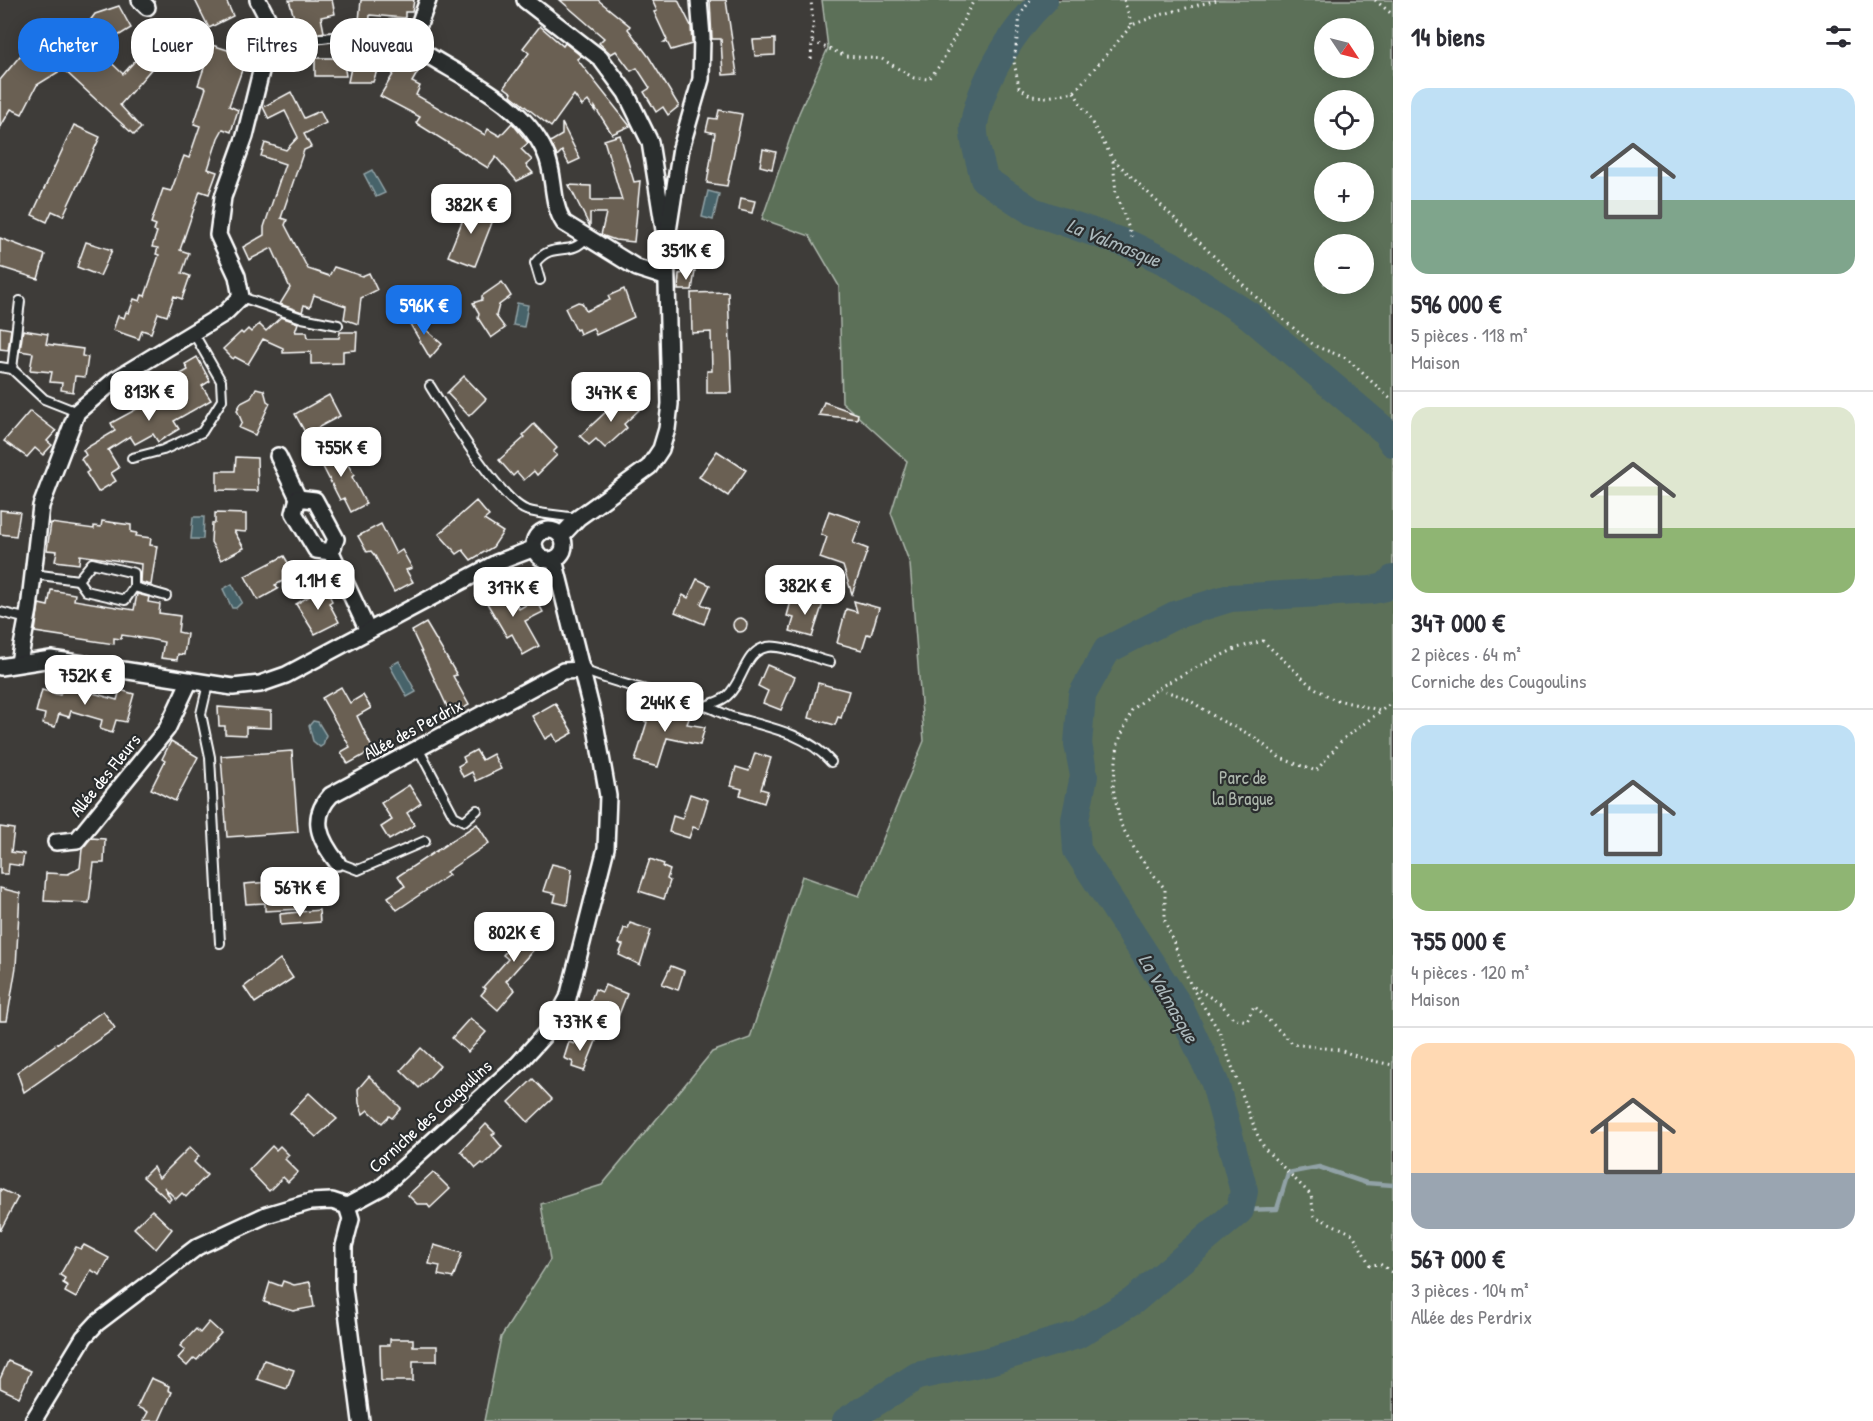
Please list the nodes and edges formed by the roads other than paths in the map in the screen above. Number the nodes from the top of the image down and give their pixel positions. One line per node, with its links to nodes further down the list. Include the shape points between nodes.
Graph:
1 (258, 0): 11 (street, via 272,27 245,136 223,197 219,235)
2 (428, 0): 5 (street)
3 (525, 0): 7 (street, via 600,58 626,93 650,142)
4 (699, 0): 7 (street, via 701,79)
5 (421, 18)
6 (434, 59): 8 (street, via 508,105 526,122 546,153 558,214 564,223)
7 (665, 202): 9 (street)
8 (587, 237): 9 (street, via 637,268); 10 (lane, via 579,246 557,248 541,255 535,263)
9 (665, 277): 22 (street, via 670,404 661,449 649,468)
10 (540, 280)
11 (242, 297): 13 (lane, via 302,318); 14 (street)
12 (20, 301): 16 (lane)
13 (338, 325)
14 (194, 334): 18 (street, via 116,379); 20 (lane, via 221,381 222,400 202,432 163,450)
15 (0, 367): 16 (lane)
16 (12, 369): 18 (lane, via 44,399)
17 (430, 386): 22 (lane, via 467,445 512,500 525,510)
18 (77, 412): 27 (street, via 41,506)
19 (278, 456): 21 (street)
20 (132, 458)
21 (298, 498): 25 (street, via 294,513 316,550); 25 (street, via 315,500 336,539)
22 (578, 518): 23 (street)
23 (561, 536): 24 (street, via 553,531 543,532 536,538); 26 (street, via 564,549)
24 (535, 548): 26 (street, via 540,557); 33 (street, via 496,563)
25 (331, 552): 33 (street)
26 (554, 559): 37 (street, Corniche des Cougoulins)
27 (33, 574): 28 (lane); 32 (street)
28 (78, 580): 29 (lane, via 86,591 125,600); 29 (lane, via 92,563 134,573)
29 (134, 586): 30 (lane)
30 (166, 596)
31 (0, 612): 32 (lane)
32 (28, 619): 34 (street)
33 (368, 631): 39 (street, via 286,675 260,684)
34 (19, 662): 36 (street); 38 (street, via 51,659)
35 (830, 662): 40 (lane, via 766,647 752,655 727,697)
36 (0, 667)
37 (583, 670): 40 (lane); 41 (street, Allée des Perdrix, via 563,671); 48 (street, Corniche des Cougoulins, via 608,796 606,848 568,998 553,1025 518,1064 382,1187)
38 (189, 682): 39 (street); 44 (street, Allée des Fleurs, via 167,729 77,840)
39 (208, 684): 47 (lane, via 201,714 210,758)
40 (706, 706): 42 (lane, via 791,734 819,748)
41 (418, 748): 43 (lane, via 454,816 464,820); 46 (street, Allée des Perdrix, via 331,795 321,805 322,843)
42 (831, 762)
43 (477, 810)
44 (56, 842)
45 (425, 842): 46 (lane, via 358,870)
46 (337, 862)
47 (220, 943)
48 (347, 1206): 49 (street, via 332,1201 310,1202 266,1215 197,1247 90,1330 66,1362); 50 (street, via 351,1219 344,1246 344,1288)
49 (33, 1421)
50 (361, 1421)

